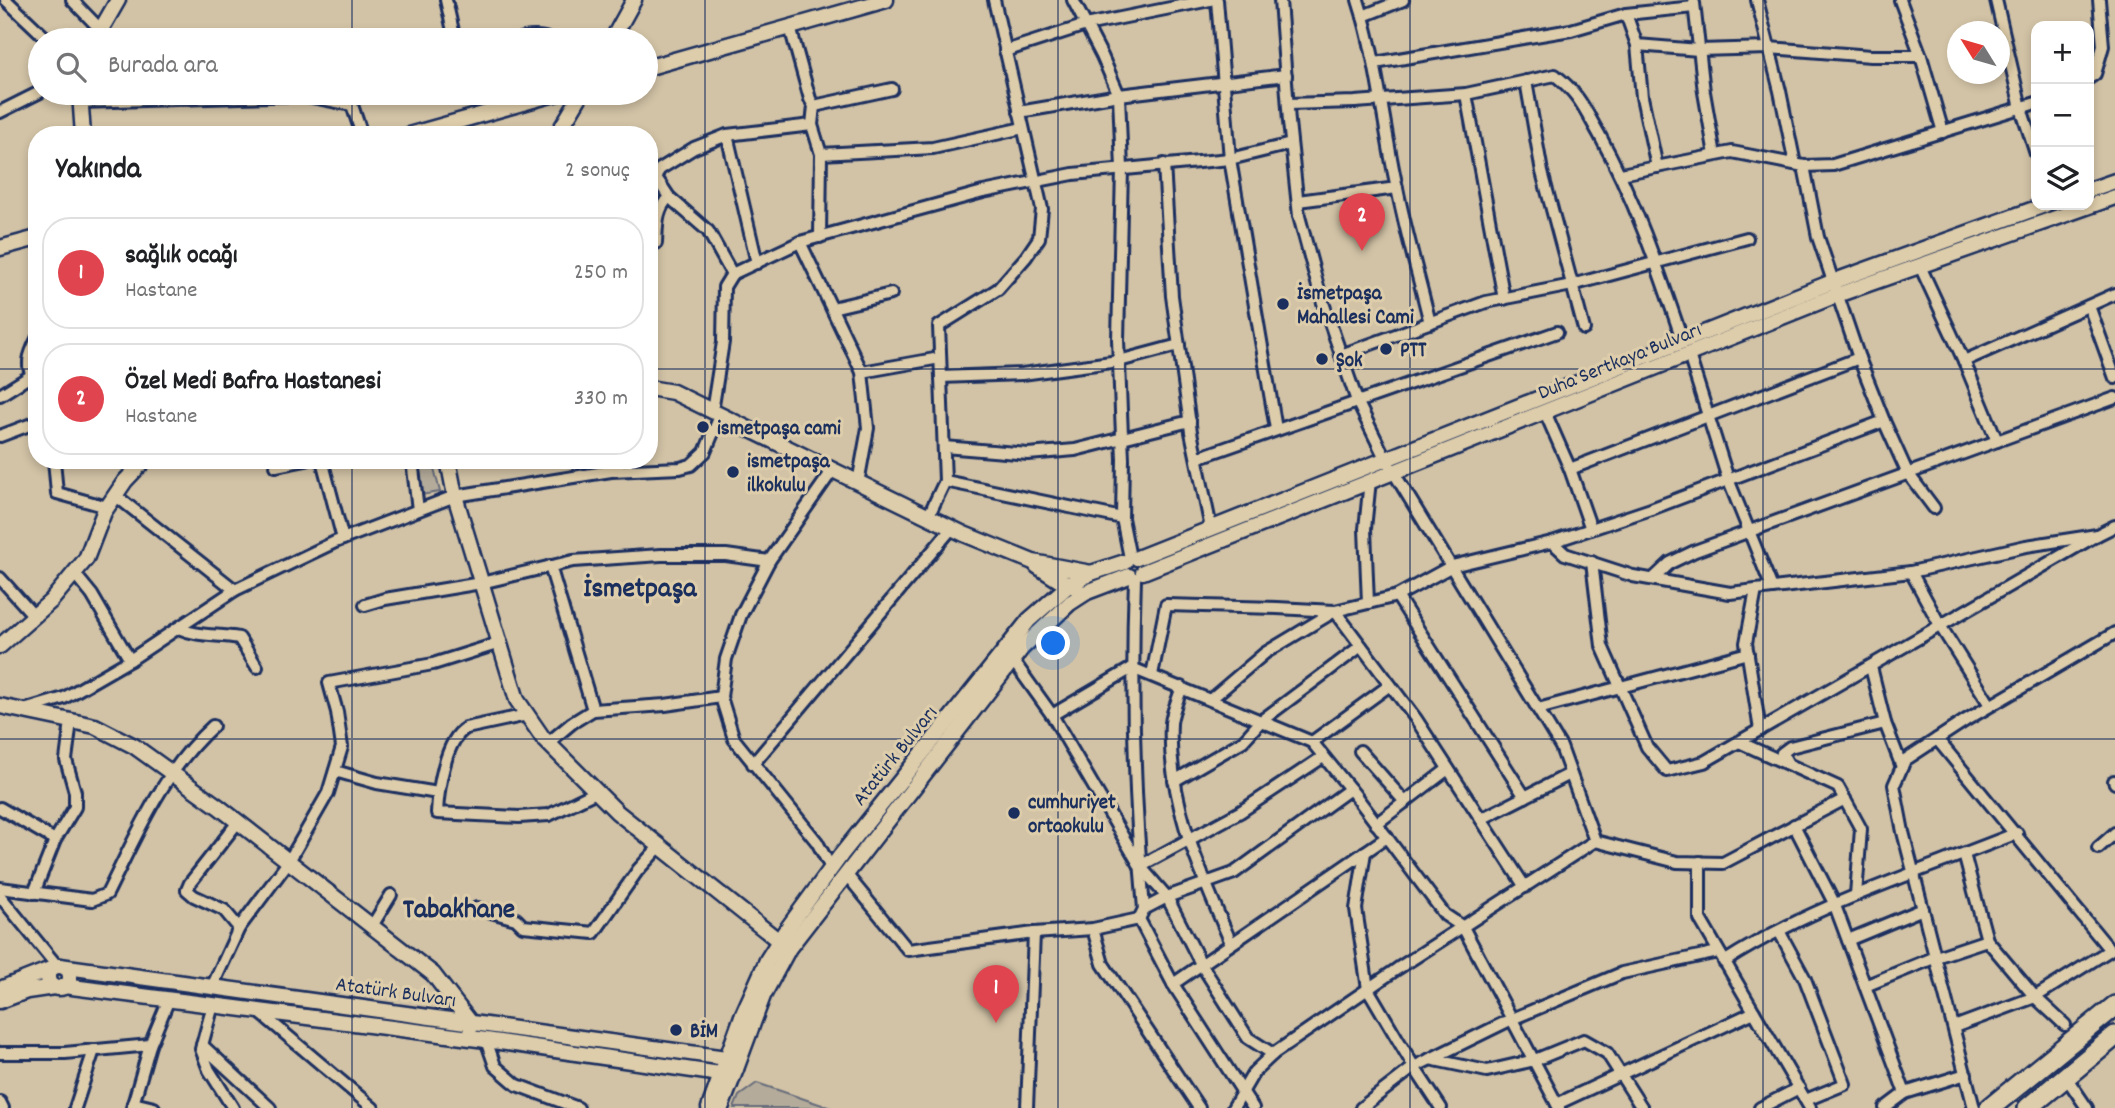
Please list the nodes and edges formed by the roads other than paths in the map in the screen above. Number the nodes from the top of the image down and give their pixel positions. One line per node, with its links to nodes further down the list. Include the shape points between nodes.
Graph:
1 (6, 0): 24 (street)
2 (72, 0): 25 (street)
3 (118, 0): 26 (main road)
4 (446, 0): 27 (street)
5 (634, 0): 28 (main road)
6 (886, 0): 23 (main road)
7 (994, 0): 32 (street)
8 (1073, 0): 22 (street)
9 (1210, 0): 19 (street)
10 (1217, 0): 39 (street)
11 (1280, 0): 36 (street)
12 (1358, 0): 21 (street)
13 (1403, 0): 21 (street)
14 (1756, 0): 30 (street)
15 (1900, 0): 33 (street)
16 (1996, 0): 52 (street)
17 (2099, 0): 37 (street, via 2103,46)
18 (1694, 3): 20 (street); 31 (street)
19 (1170, 5): 22 (street)
20 (1626, 14): 29 (street); 34 (street, via 1571,30)
21 (1363, 16): 34 (street)
22 (1086, 25): 32 (street); 41 (street)
23 (790, 27): 35 (main road); 51 (street)
24 (35, 28)
25 (93, 28)
26 (102, 28)
27 (452, 28)
28 (619, 28)
29 (1637, 46): 31 (street); 70 (street)
30 (1769, 48): 31 (street); 33 (street); 69 (street)
31 (1699, 50): 66 (street)
32 (1005, 51): 54 (street)
33 (1921, 56): 61 (street)
34 (1375, 63): 44 (street)
35 (658, 65)
36 (1286, 75): 39 (street); 45 (street)
37 (2094, 75)
38 (1526, 81): 42 (street); 73 (street, via 1555,75 1573,89); 93 (street, via 1542,172)
39 (1223, 83): 41 (street); 67 (street)
40 (892, 89): 51 (street)
41 (1119, 94): 54 (street); 71 (street)
42 (1466, 94): 44 (street); 97 (street)
43 (28, 98): 53 (street)
44 (1383, 100): 45 (street); 77 (street)
45 (1288, 104): 63 (street)
46 (81, 105): 56 (main road)
47 (352, 105): 57 (street)
48 (517, 105): 58 (main road)
49 (575, 105): 59 (main road)
50 (2031, 105): 52 (street)
51 (814, 106): 55 (street)
52 (2021, 108): 61 (street); 64 (street)
53 (0, 112)
54 (1019, 112): 60 (street)
55 (812, 125): 62 (street); 65 (street)
56 (82, 126)
57 (359, 126)
58 (445, 126)
59 (562, 126)
60 (1023, 128): 65 (street, via 933,148); 76 (street)
61 (1943, 132): 69 (street, via 1833,165)
62 (727, 135): 72 (street, via 694,148); 89 (street)
63 (1291, 144): 67 (street); 81 (street)
64 (2034, 147)
65 (821, 154): 84 (street)
66 (1715, 155): 69 (street, via 1732,152); 70 (street)
67 (1230, 159): 68 (street); 124 (street)
68 (1164, 164): 71 (street); 103 (street)
69 (1800, 165): 94 (street)
70 (1657, 167): 73 (street)
71 (1122, 169): 76 (street); 108 (street)
72 (658, 172)
73 (1621, 174): 90 (street)
74 (658, 180): 79 (street)
75 (2115, 181): 78 (main road)
76 (1035, 182): 84 (street); 106 (street, via 1042,209 1040,238 998,289 939,326)
77 (1397, 188): 81 (street); 100 (street)
78 (2094, 188)
79 (669, 197): 83 (street); 92 (street, via 708,231)
80 (2115, 197): 91 (main road, Duha Sertkaya Bulvarı)
81 (1298, 201): 105 (street, via 1320,294)
82 (2032, 210): 94 (main road, Duha Sertkaya Bulvarı)
83 (658, 214)
84 (820, 237): 87 (street)
85 (1747, 238): 90 (street)
86 (28, 241): 88 (main road)
87 (800, 242): 89 (street); 99 (street)
88 (0, 248)
89 (757, 262): 92 (street)
90 (1656, 263): 93 (street); 104 (street)
91 (1920, 266): 94 (main road, Duha Sertkaya Bulvarı); 109 (street)
92 (732, 274): 119 (street, via 724,287)
93 (1572, 285): 97 (street); 101 (street)
94 (1835, 288): 104 (main road, Duha Sertkaya Bulvarı); 107 (street)
95 (891, 294): 99 (street)
96 (2115, 295): 98 (street)
97 (1504, 299): 100 (street)
98 (2089, 306): 109 (street); 112 (street)
99 (832, 308): 110 (street)
100 (1430, 323): 105 (street)
101 (1584, 329)
102 (1557, 332): 117 (street)
103 (1179, 345): 108 (street); 121 (street)
104 (1686, 348): 118 (main road, Duha Sertkaya Bulvarı); 120 (street); 130 (main road, Duha Sertkaya Bulvarı)
105 (1341, 355): 117 (street)
106 (940, 358): 110 (street); 111 (street)
107 (1859, 358): 120 (street); 122 (street)
108 (1119, 361): 111 (street, via 1022,374); 126 (street)
109 (1964, 361): 127 (street)
110 (862, 372): 145 (street, via 869,428)
111 (941, 377): 128 (street)
112 (2115, 378)
113 (28, 381): 115 (street)
114 (658, 390): 119 (main road, via 673,392)
115 (0, 395)
116 (2115, 398): 127 (street)
117 (1357, 401): 124 (street); 130 (street)
118 (1545, 412): 138 (street); 140 (main road, Duha Sertkaya Bulvarı)
119 (716, 414): 137 (street, via 705,452 691,466); 139 (main road)
120 (1709, 415): 138 (street); 142 (street)
121 (1190, 421): 126 (street); 129 (street)
122 (1884, 421): 141 (street); 142 (street)
123 (28, 425): 125 (street)
124 (1276, 429): 129 (street)
125 (0, 436)
126 (1122, 438): 128 (street, via 1075,450 1028,454); 151 (street)
127 (1997, 441): 141 (street)
128 (944, 447): 143 (street)
129 (1197, 458): 154 (street)
130 (1385, 458): 140 (street); 154 (main road, Duha Sertkaya Bulvarı)
131 (55, 469): 147 (street, via 57,493)
132 (136, 469): 147 (main road)
133 (324, 469): 158 (street)
134 (413, 469): 149 (street)
135 (450, 469): 146 (main road)
136 (657, 469): 146 (street, via 611,471)
137 (658, 469)
138 (1570, 469): 155 (street)
139 (832, 471): 145 (main road); 160 (street)
140 (1393, 471): 144 (main road, Duha Sertkaya Bulvarı); 164 (street)
141 (1908, 472): 148 (street); 156 (street)
142 (1728, 479): 155 (street); 156 (street)
143 (945, 481): 150 (street); 151 (street)
144 (1370, 481): 165 (main road, Duha Sertkaya Bulvarı); 178 (street, via 1365,529)
145 (858, 483): 150 (main road)
146 (455, 496): 149 (street); 171 (main road)
147 (111, 501): 167 (main road, via 86,559); 174 (street)
148 (1934, 508)
149 (418, 510): 158 (street)
150 (928, 517): 153 (main road)
151 (1122, 518): 165 (street)
152 (2115, 526): 157 (street)
153 (952, 528): 163 (main road); 219 (street)
154 (1211, 528): 165 (main road, Duha Sertkaya Bulvarı)
155 (1591, 529): 159 (street)
156 (1751, 529): 170 (street, via 1670,563); 173 (street)
157 (2097, 535): 166 (street); 183 (street)
158 (343, 539): 174 (street)
159 (1552, 542): 161 (street, via 1565,554); 164 (street)
160 (769, 561): 162 (street, via 726,555 662,555); 199 (street, via 741,615 726,659)
161 (1592, 562): 170 (street); 197 (street, via 1602,646)
162 (550, 566): 171 (street); 204 (street)
163 (1038, 566): 168 (main road); 172 (main road); 180 (main road, via 1046,582)
164 (1452, 566): 177 (street); 203 (street)
165 (1133, 567): 168 (main road, Atatürk Bulvarı); 176 (main road, Duha Sertkaya Bulvarı); 193 (street)
166 (1911, 572): 173 (street); 183 (street)
167 (74, 573): 182 (main road); 191 (street)
168 (1091, 573): 172 (main road, Atatürk Bulvarı)
169 (0, 578): 182 (street)
170 (1653, 579): 175 (street, via 1730,593)
171 (481, 583): 179 (street); 186 (main road)
172 (1069, 585): 176 (main road); 180 (main road, Atatürk Bulvarı)
173 (1772, 588): 175 (street)
174 (235, 590): 184 (street)
175 (1756, 590): 189 (street)
176 (1087, 592): 190 (main road, Duha Sertkaya Bulvarı, via 1054,615)
177 (1397, 596): 178 (street); 230 (street)
178 (1368, 603): 181 (street)
179 (365, 605)
180 (1041, 608): 249 (main road, Atatürk Bulvarı)
181 (1335, 611): 188 (street); 195 (street, via 1166,605); 200 (street, via 1265,653)
182 (34, 616): 187 (main road)
183 (1941, 626): 194 (street); 201 (street)
184 (178, 628): 191 (street); 192 (street, via 195,635 239,638)
185 (2115, 634): 201 (street)
186 (500, 643): 206 (main road, via 517,700); 223 (street, via 433,664 329,684 342,747)
187 (0, 646)
188 (1361, 646): 196 (street); 208 (street)
189 (1748, 653): 197 (street); 212 (street)
190 (1012, 659): 207 (street); 254 (main road, Duha Sertkaya Bulvarı)
191 (130, 660): 205 (street, via 64,698)
192 (257, 667)
193 (1132, 667): 195 (street); 207 (street); 252 (street)
194 (1871, 667): 210 (street); 212 (street)
195 (1152, 675): 198 (street)
196 (1390, 685): 214 (street); 222 (street)
197 (1620, 686): 203 (street); 215 (street, via 1647,747 1667,771 1703,762)
198 (1182, 687): 200 (street); 226 (street, via 1171,721)
199 (721, 697): 204 (street); 219 (street, via 734,739)
200 (1211, 699): 208 (street)
201 (1990, 705): 213 (street)
202 (0, 706): 205 (main road)
203 (1538, 709): 225 (street)
204 (593, 710): 216 (street)
205 (18, 711): 209 (main road)
206 (527, 715): 216 (main road); 229 (street, via 457,733)
207 (1052, 715): 252 (street)
208 (1261, 720): 214 (street); 226 (street, via 1243,741)
209 (71, 722): 224 (main road, via 94,726 124,741); 241 (street, via 66,760 75,807)
210 (1885, 723): 220 (street, via 1790,747 1782,752); 221 (street)
211 (213, 726): 224 (street)
212 (1760, 730): 215 (street)
213 (1937, 739): 221 (street, via 1905,760); 238 (street)
214 (1312, 742): 218 (street)
215 (1739, 742): 220 (street)
216 (548, 743): 228 (main road)
217 (1360, 751): 232 (street)
218 (1324, 757): 227 (street); 242 (street)
219 (753, 764): 244 (street)
220 (1788, 764): 231 (street, via 1838,787)
221 (1902, 767): 255 (street, via 1894,785)
222 (1448, 769): 232 (street); 234 (street)
223 (335, 771): 229 (street); 250 (street, via 328,793)
224 (171, 772): 235 (main road); 259 (street, via 107,894 92,900)
225 (1570, 774): 230 (street); 243 (street)
226 (1174, 780): 242 (street)
227 (1350, 789): 236 (street); 256 (street, via 1234,873)
228 (597, 792): 229 (street, via 549,815 519,817 443,815 437,813); 245 (main road)
229 (438, 793)
230 (1525, 797): 234 (street)
231 (1845, 799): 237 (street); 261 (street, via 1861,829)
232 (1405, 802): 236 (street)
233 (0, 808): 241 (street)
234 (1481, 819): 257 (street)
235 (238, 822): 250 (main road); 270 (street, via 187,890 224,910)
236 (1376, 824): 240 (street)
237 (1794, 825): 251 (street, via 1723,863); 264 (street)
238 (2017, 833): 248 (street); 288 (street, via 2110,950)
239 (2115, 833): 246 (street)
240 (1387, 837): 247 (street); 269 (street, via 1445,915)
241 (55, 840): 259 (street)
242 (1188, 841): 252 (street); 256 (street)
243 (1595, 841): 251 (street, via 1677,862); 257 (street)
244 (817, 842): 249 (street); 253 (street)
245 (660, 846): 265 (street, via 594,933 523,926 516,919); 277 (main road)
246 (2098, 848)
247 (1365, 852): 276 (street); 287 (street, via 1356,909)
248 (1965, 854): 255 (street); 275 (street)
249 (841, 855): 253 (main road, Atatürk Bulvarı); 254 (main road)
250 (289, 862): 268 (main road); 270 (street)
251 (1700, 863): 278 (street, via 1700,919)
252 (1140, 866): 263 (street); 267 (street)
253 (831, 869): 254 (main road); 277 (main road, Atatürk Bulvarı)
254 (846, 874): 273 (street, via 908,950); 277 (main road, Duha Sertkaya Bulvarı)
255 (1914, 874): 261 (street); 266 (street)
256 (1205, 883): 263 (street); 276 (street)
257 (1525, 887): 269 (street)
258 (0, 888): 259 (street)
259 (34, 893)
260 (391, 895): 268 (street)
261 (1856, 895): 264 (street)
262 (0, 896): 281 (street)
263 (1167, 897): 267 (street); 280 (street)
264 (1834, 903): 272 (street); 274 (street)
265 (477, 908)
266 (1923, 909): 274 (street); 279 (street)
267 (1142, 914): 271 (street); 282 (street)
268 (372, 926): 296 (main road, via 433,974)
269 (1463, 927): 287 (street); 295 (street)
270 (239, 928): 285 (street)
271 (1093, 929): 273 (street); 333 (street, via 1102,964)
272 (1779, 931): 278 (street); 320 (street, via 1805,979 1845,1084)
273 (1034, 933): 332 (street)
274 (1848, 940): 283 (street)
275 (1987, 940): 279 (street); 288 (street)
276 (1231, 943): 280 (street)
277 (783, 945): 306 (main road, Atatürk Bulvarı, via 752,992); 310 (main road, Duha Sertkaya Bulvarı)
278 (1721, 957): 294 (street); 295 (street, via 1622,973)
279 (1936, 957): 283 (street); 298 (street)
280 (1201, 964): 282 (street); 305 (street, via 1248,1038)
281 (56, 967): 284 (main road, via 66,969 69,975 68,982); 285 (main road, Atatürk Bulvarı); 286 (main road, Atatürk Bulvarı)
282 (1173, 984): 316 (street)
283 (1865, 986): 317 (street)
284 (59, 987): 289 (main road); 290 (main road)
285 (212, 987): 296 (main road, Atatürk Bulvarı)
286 (0, 989)
287 (1368, 989): 305 (street); 309 (street)
288 (2035, 998): 297 (street); 298 (street)
289 (169, 999): 291 (main road); 301 (street)
290 (0, 1001)
291 (213, 1005): 293 (main road); 302 (street)
292 (2115, 1006): 342 (highway)
293 (258, 1010): 300 (main road); 328 (street)
294 (1754, 1013): 313 (street); 315 (street)
295 (1513, 1019): 307 (street); 308 (street)
296 (470, 1022): 300 (main road); 306 (main road, Atatürk Bulvarı)
297 (2065, 1025)
298 (1954, 1027): 312 (street)
299 (2115, 1037): 314 (highway)
300 (479, 1040): 311 (main road); 319 (street, via 495,1066 517,1085)
301 (150, 1045): 303 (street); 321 (street)
302 (202, 1045): 326 (street, via 209,1070); 327 (street)
303 (94, 1050): 304 (street); 324 (street)
304 (0, 1053)
305 (1273, 1054): 316 (street)
306 (726, 1058): 310 (main road); 311 (main road, Atatürk Bulvarı)
307 (1430, 1059): 308 (street, via 1487,1071); 309 (street)
308 (1535, 1060): 313 (street, via 1584,1040 1607,1053); 322 (street)
309 (1414, 1068): 336 (street); 337 (street)
310 (736, 1069): 311 (main road); 331 (main road, Duha Sertkaya Bulvarı)
311 (720, 1074): 330 (main road, Atatürk Bulvarı)
312 (1966, 1074): 317 (street); 341 (street)
313 (1622, 1075): 322 (street); 338 (street)
314 (2066, 1077): 343 (highway); 344 (street)
315 (1799, 1088): 320 (street); 339 (street)
316 (1243, 1091): 334 (street); 335 (street)
317 (1905, 1093): 340 (street)
318 (0, 1102): 323 (street)
319 (558, 1104): 329 (street)
320 (1808, 1104)
321 (133, 1105): 325 (street)
322 (1558, 1106)
323 (3, 1108)
324 (75, 1108)
325 (155, 1108)
326 (233, 1108)
327 (270, 1108)
328 (373, 1108)
329 (578, 1108)
330 (709, 1108)
331 (721, 1108)
332 (1027, 1108)
333 (1199, 1108)
334 (1233, 1108)
335 (1253, 1108)
336 (1361, 1108)
337 (1441, 1108)
338 (1642, 1108)
339 (1760, 1108)
340 (1885, 1108)
341 (1974, 1108)
342 (1990, 1108)
343 (2028, 1108)
344 (2087, 1108)

